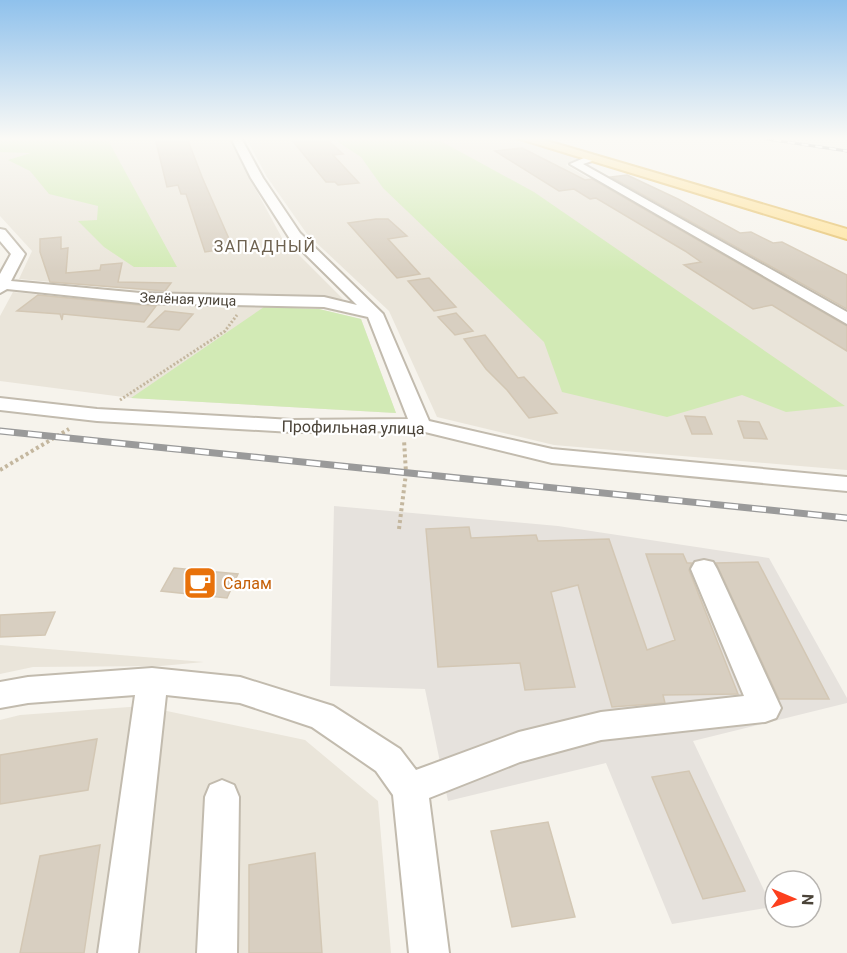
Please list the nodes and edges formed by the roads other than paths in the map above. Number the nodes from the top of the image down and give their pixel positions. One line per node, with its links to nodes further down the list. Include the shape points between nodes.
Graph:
1 (260, 182): 7 (street, via 295,236)
2 (607, 182): 8 (street)
3 (673, 182): 5 (main road)
4 (0, 233): 6 (street, via 18,254)
5 (847, 234)
6 (1, 286): 7 (street, Зелёная улица, via 140,298 324,302)
7 (375, 314): 10 (street)
8 (847, 319)
9 (0, 404): 10 (street, Профильная улица, via 97,415 292,426)
10 (412, 425): 11 (street, Профильная улица, via 552,456)
11 (847, 484)
12 (704, 569): 15 (street, via 765,708 601,726 519,747)
13 (152, 681): 14 (street); 15 (street, via 240,690 322,716 388,760); 17 (street)
14 (0, 695)
15 (410, 789): 19 (street)
16 (222, 797): 18 (street)
17 (118, 953)
18 (217, 953)
19 (429, 953)

